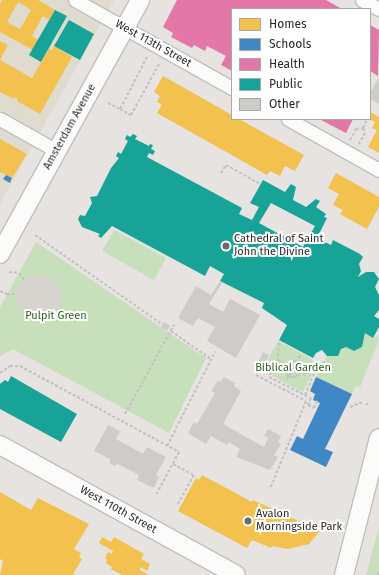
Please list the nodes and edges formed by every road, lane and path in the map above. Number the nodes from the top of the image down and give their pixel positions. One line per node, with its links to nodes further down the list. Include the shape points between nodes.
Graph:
1 (74, 0): 5 (street, West 113th Street)
2 (140, 0): 5 (main road, Amsterdam Avenue)
3 (362, 0): 4 (street)
4 (379, 10)
5 (125, 28): 8 (street, West 113th Street); 17 (main road, Amsterdam Avenue)
6 (147, 58): 10 (path)
7 (159, 64): 10 (path, via 131,115)
8 (231, 87)
9 (108, 103): 10 (path)
10 (120, 109)
11 (0, 119): 17 (street)
12 (290, 120): 18 (street)
13 (367, 120): 14 (path)
14 (363, 128): 15 (path, via 356,129); 16 (path, via 365,133)
15 (350, 140)
16 (358, 145)
17 (57, 151): 22 (main road, Amsterdam Avenue)
18 (379, 170)
19 (222, 173): 20 (path, via 226,165)
20 (260, 184)
21 (35, 235): 27 (path)
22 (0, 254)
23 (9, 272): 24 (path, via 19,273)
24 (25, 281)
25 (0, 291): 26 (path)
26 (17, 294)
27 (160, 324)
28 (174, 325): 29 (path)
29 (171, 331): 33 (path); 49 (path)
30 (280, 343): 34 (path)
31 (215, 352): 33 (path)
32 (301, 354): 35 (path)
33 (211, 358): 52 (path)
34 (278, 360): 37 (path); 45 (path, via 269,377)
35 (297, 361): 37 (path); 38 (path); 39 (path, via 301,367)
36 (324, 362): 45 (path, via 318,365)
37 (285, 364): 38 (path); 43 (path, via 285,372)
38 (293, 368): 39 (path); 43 (path)
39 (300, 372): 42 (path); 43 (path, via 294,377)
40 (0, 374): 52 (path, via 10,366 20,366)
41 (256, 375): 54 (path, via 306,401)
42 (306, 375)
43 (289, 376): 44 (path)
44 (287, 379)
45 (305, 395): 46 (path, via 311,398 308,405 314,408)
46 (316, 401)
47 (363, 402): 48 (path)
48 (350, 407)
49 (125, 414)
50 (379, 438): 58 (main road)
51 (0, 445): 57 (main road, West 110th Street)
52 (167, 446): 53 (path, via 179,452)
53 (173, 464): 55 (path); 56 (path, via 194,475)
54 (270, 489)
55 (156, 495)
56 (177, 506)
57 (236, 575)
58 (344, 575)

